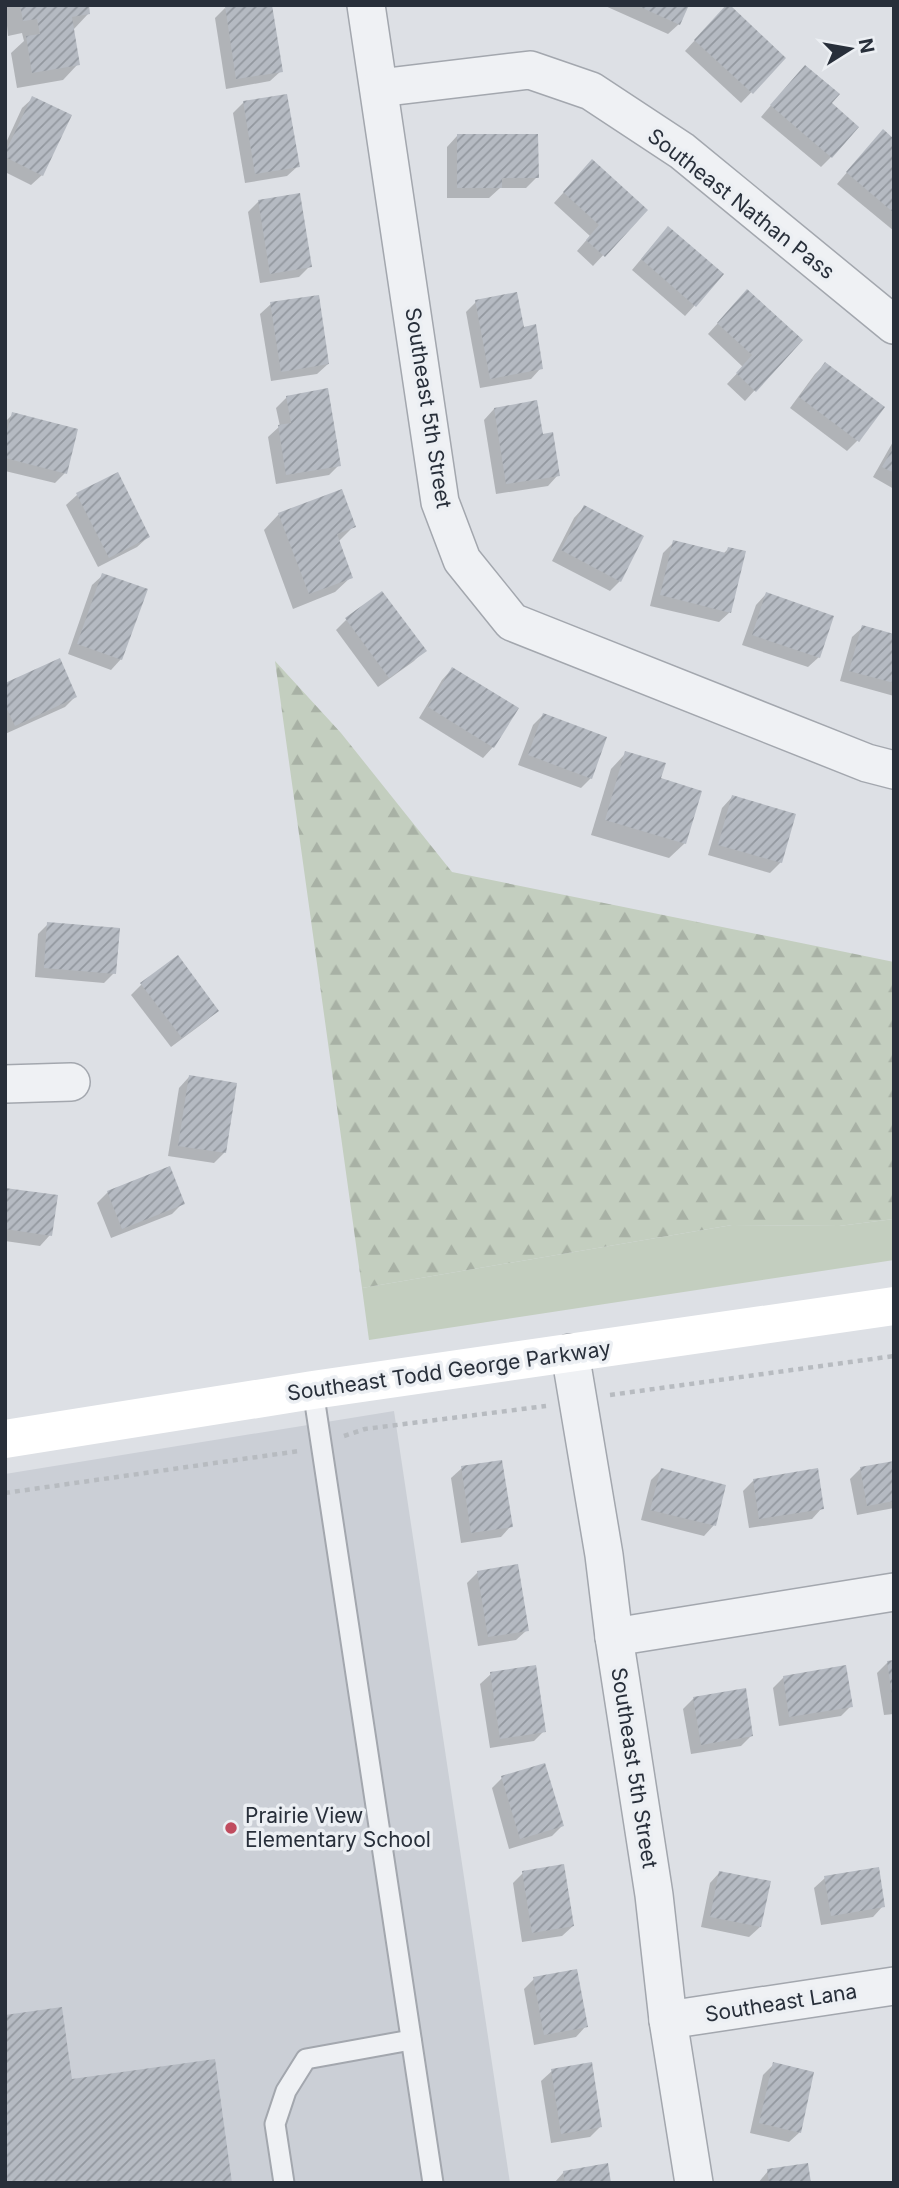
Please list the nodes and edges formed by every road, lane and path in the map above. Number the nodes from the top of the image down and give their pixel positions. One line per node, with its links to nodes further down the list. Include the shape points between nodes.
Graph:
1 (366, 5): 2 (street, Southeast 5th Street)
2 (379, 88): 3 (street, Southeast Nathan Pass, via 530,70 590,91 682,152); 4 (street, Southeast 5th Street, via 440,502 462,560 512,622)
3 (894, 325)
4 (881, 766)
5 (71, 1082): 6 (street)
6 (5, 1084)
7 (894, 1306): 8 (main road, Southeast Todd George Parkway)
8 (570, 1353): 10 (main road, Southeast Todd George Parkway); 18 (street, Southeast 5th Street)
9 (894, 1356): 11 (path)
10 (313, 1390): 14 (main road, Southeast Todd George Parkway); 21 (lane)
11 (609, 1395)
12 (536, 1407): 13 (path)
13 (365, 1429)
14 (5, 1439)
15 (295, 1452): 16 (path)
16 (5, 1493)
17 (894, 1592): 18 (street)
18 (614, 1637): 20 (street, Southeast 5th Street, via 654,1895)
19 (894, 1986): 20 (street, Southeast Lana)
20 (668, 2020): 24 (street, Southeast 5th Street)
21 (411, 2040): 22 (lane, via 306,2059 286,2091 275,2124); 23 (lane)
22 (284, 2183)
23 (433, 2183)
24 (694, 2183)

